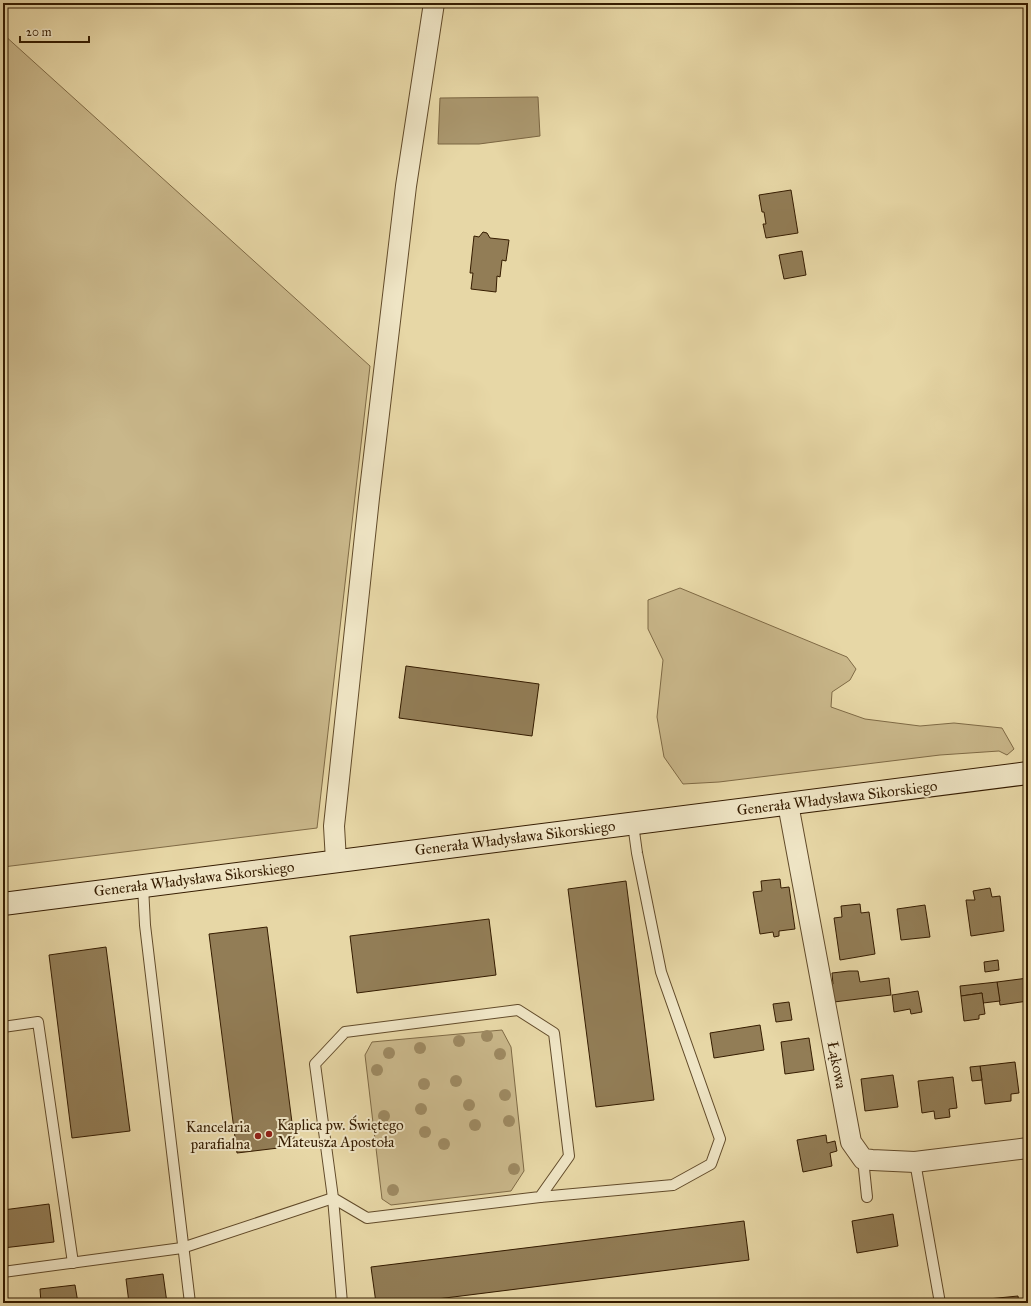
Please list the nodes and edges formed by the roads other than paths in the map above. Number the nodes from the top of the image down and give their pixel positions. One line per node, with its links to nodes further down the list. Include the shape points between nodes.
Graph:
1 (434, 3): 5 (street, via 406,186 369,498 334,826)
2 (1028, 774): 3 (main road, Generała Władysława Sikorskiego)
3 (788, 804): 4 (main road, Generała Władysława Sikorskiego); 10 (street, Łąkowa, via 851,1142)
4 (633, 824): 5 (main road, Generała Władysława Sikorskiego); 12 (lane, via 661,972 720,1139 711,1164 673,1185)
5 (336, 861): 6 (main road, Generała Władysława Sikorskiego)
6 (143, 886): 7 (main road, Generała Władysława Sikorskiego); 15 (lane, via 145,925)
7 (3, 904)
8 (3, 1027): 16 (lane, via 38,1022)
9 (1028, 1148): 11 (street)
10 (863, 1158): 11 (street); 13 (lane)
11 (915, 1162): 20 (lane)
12 (540, 1196): 14 (lane, via 366,1218); 14 (lane, via 569,1156 554,1033 518,1010 345,1032 315,1064)
13 (867, 1197)
14 (333, 1198): 15 (lane); 19 (lane)
15 (182, 1248): 16 (lane); 18 (lane)
16 (73, 1263): 17 (lane)
17 (3, 1272)
18 (190, 1303)
19 (342, 1303)
20 (940, 1303)

